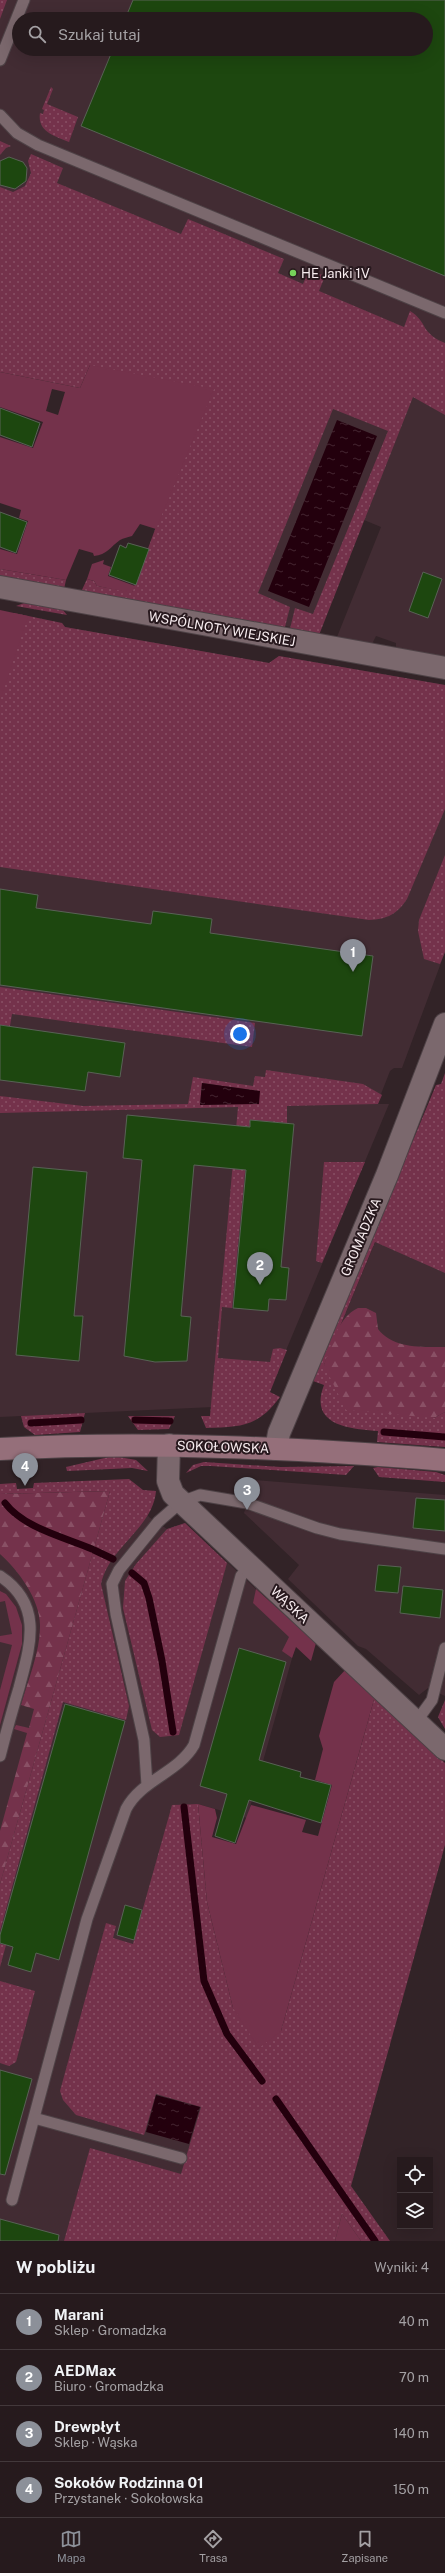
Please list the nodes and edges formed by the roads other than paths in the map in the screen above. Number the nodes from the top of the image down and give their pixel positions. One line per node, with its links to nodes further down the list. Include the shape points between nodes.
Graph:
1 (24, 0): 2 (lane)
2 (19, 12)
3 (12, 30): 4 (lane)
4 (0, 60)
5 (0, 115): 6 (lane, via 18,133 38,145)
6 (445, 314)
7 (0, 587): 8 (street, WSPÓLNOTY WIEJSKIEJ)
8 (445, 668)
9 (445, 1024): 12 (street, GROMADZKA, via 387,1176 279,1433)
10 (169, 1445): 11 (street, SOKOŁOWSKA, via 98,1444); 12 (street, SOKOŁOWSKA); 14 (street, WĄSKA, via 168,1485)
11 (0, 1449)
12 (276, 1449): 13 (street, SOKOŁOWSKA)
13 (445, 1460)
14 (181, 1502): 15 (lane, via 200,1495 247,1503 340,1534); 16 (street, WĄSKA); 23 (lane, via 158,1522 119,1570 112,1588 144,1740)
15 (445, 1549)
16 (249, 1567): 19 (street, WĄSKA); 23 (lane, via 241,1576 194,1745 180,1761)
17 (0, 1576): 20 (lane, via 9,1582 23,1600 31,1624 29,1649)
18 (445, 1648): 19 (lane, via 432,1700)
19 (416, 1722): 21 (street, WĄSKA)
20 (2, 1743): 22 (lane)
21 (445, 1749)
22 (0, 1756)
23 (147, 1785): 24 (lane, via 134,1796 126,1809 87,1919)
24 (34, 2118): 25 (lane); 26 (lane)
25 (181, 2158)
26 (12, 2200)

